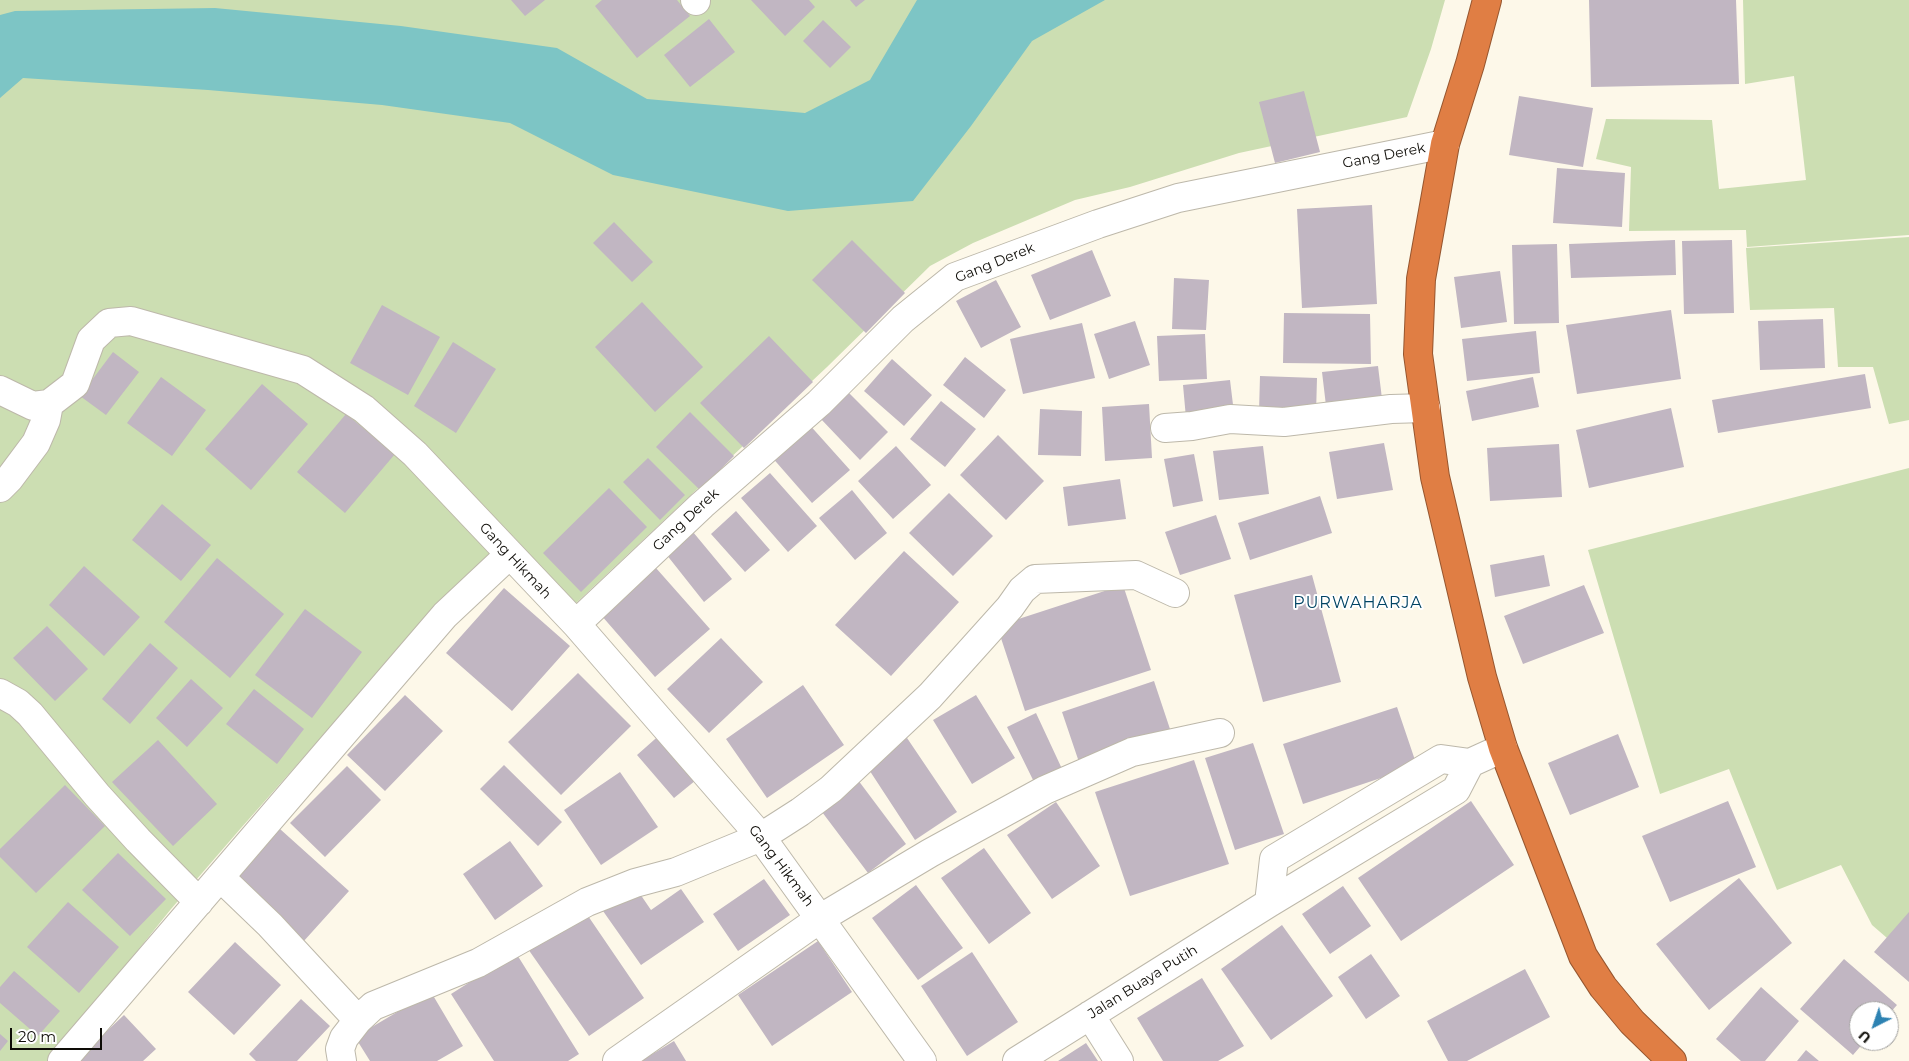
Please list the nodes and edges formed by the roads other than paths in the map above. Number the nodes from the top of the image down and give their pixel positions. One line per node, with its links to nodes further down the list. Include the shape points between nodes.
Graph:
1 (1487, 0): 2 (highway)
2 (1445, 144): 5 (highway, via 1419,302 1418,354); 10 (street, Gang Derek, via 1178,198 955,277 903,319 819,403 702,505)
3 (0, 390): 4 (street, via 33,406)
4 (49, 404): 7 (street, via 36,443); 8 (street, Gang Hikmah, via 75,384 91,340 109,323 131,321 303,370 364,409 415,454)
5 (1426, 408): 6 (street, via 1284,422 1230,419); 13 (highway, via 1435,477 1454,561 1482,677)
6 (1165, 428)
7 (0, 488)
8 (509, 555): 10 (street, Gang Hikmah); 15 (street, via 445,615)
9 (1175, 593): 14 (street, via 1136,575 1035,579 930,696 886,739 831,789)
10 (576, 624): 14 (street, Gang Hikmah)
11 (0, 693): 16 (street, via 30,714 97,795)
12 (1220, 733): 17 (street, via 1132,752 1045,790)
13 (1504, 748): 18 (street, Jalan Buaya Putih, via 1470,763 1456,790); 26 (highway, via 1583,956 1632,1022)
14 (762, 837): 17 (street, Gang Hikmah); 19 (street, via 676,872 635,883 586,902 478,963 373,1006)
15 (220, 877): 16 (street); 19 (street, via 270,925)
16 (199, 902): 20 (street)
17 (821, 918): 22 (street); 23 (street, Gang Hikmah)
18 (1090, 1015): 24 (street, Jalan Buaya Putih); 25 (street)
19 (358, 1020): 21 (street, via 344,1038 340,1050)
20 (62, 1061)
21 (342, 1061)
22 (617, 1061)
23 (922, 1061)
24 (1017, 1061)
25 (1119, 1061)
26 (1672, 1061)

